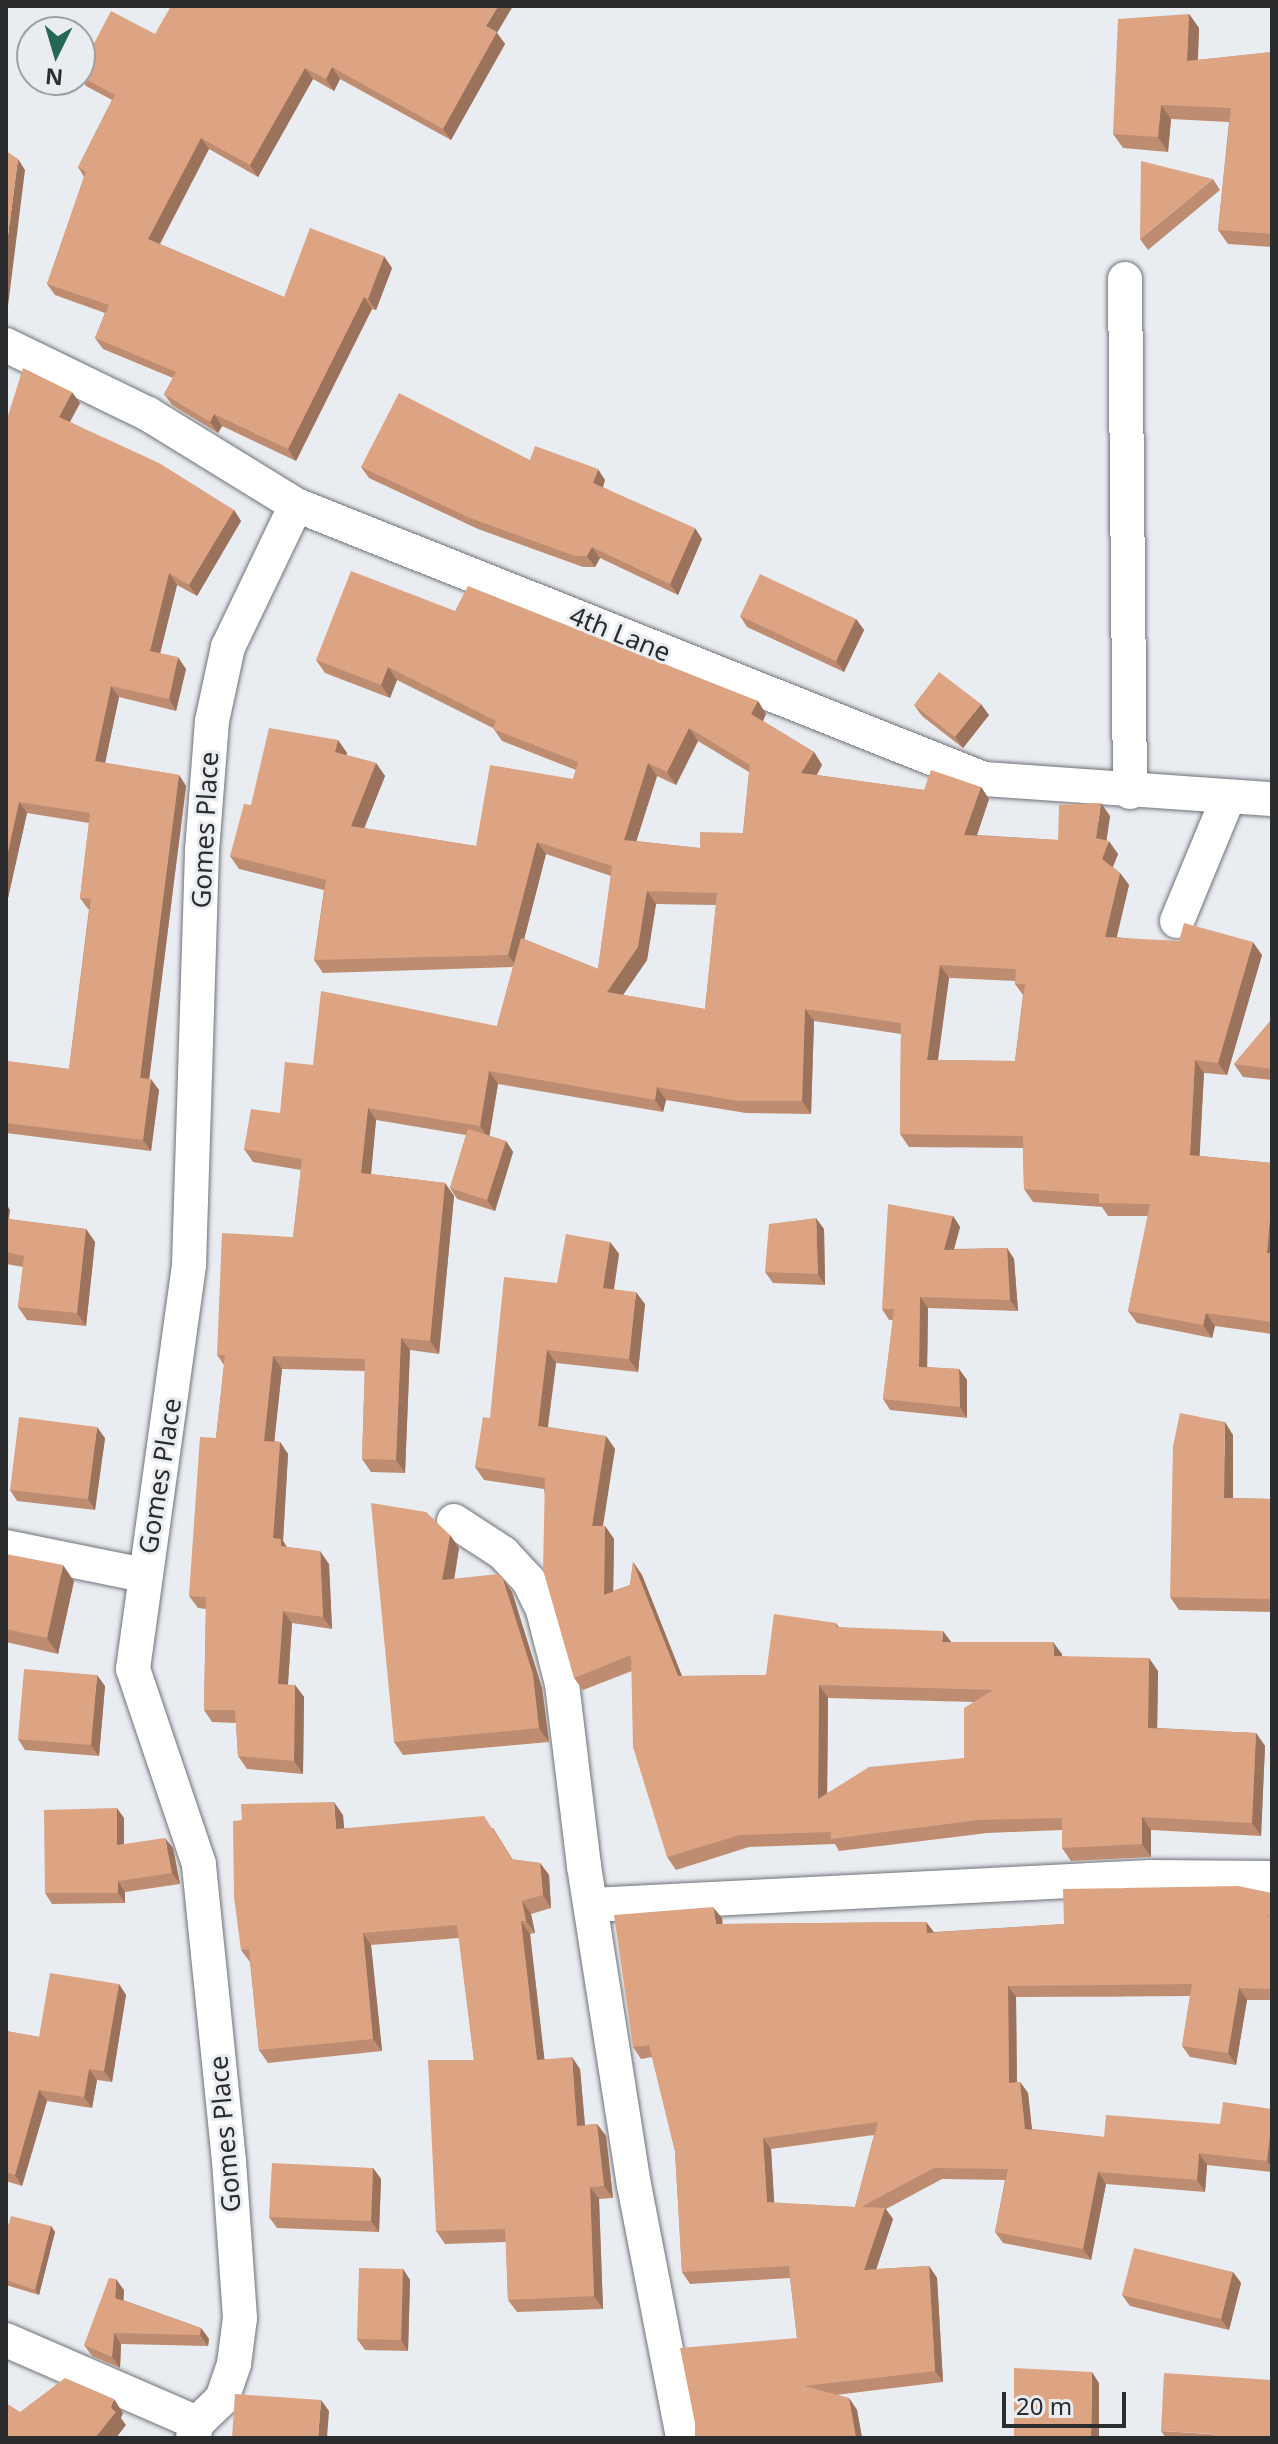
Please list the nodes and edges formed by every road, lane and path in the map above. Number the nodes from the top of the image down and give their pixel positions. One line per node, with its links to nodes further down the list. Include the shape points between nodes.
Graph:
1 (1125, 279): 4 (street)
2 (6, 345): 3 (street, 4th Lane, via 148,414)
3 (296, 505): 4 (street, 4th Lane, via 984,779); 10 (street, Gomes Place, via 228,647 212,721 202,851 189,1265 169,1438)
4 (1130, 792): 5 (street, 4th Lane)
5 (1228, 798): 6 (street, 4th Lane); 7 (street)
6 (1272, 799)
7 (1177, 921)
8 (454, 1521): 12 (street, via 503,1553 529,1581 543,1610 562,1684)
9 (6, 1547): 10 (street)
10 (144, 1575): 14 (street, Gomes Place, via 133,1669 199,1864 240,2318 234,2364 222,2399)
11 (1272, 1878): 12 (street, via 1150,1877)
12 (591, 1905): 15 (street, via 634,2185)
13 (6, 2340): 14 (street)
14 (195, 2431)
15 (683, 2438)

